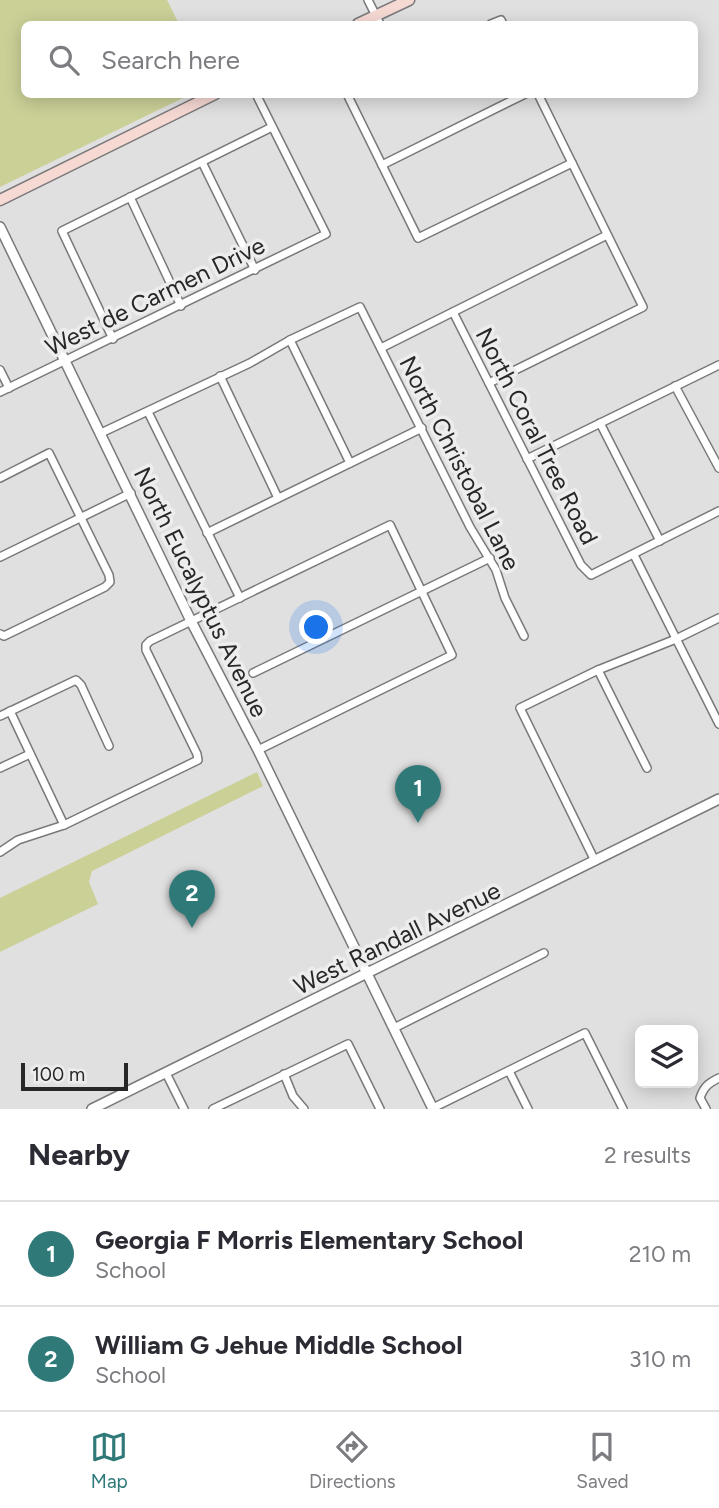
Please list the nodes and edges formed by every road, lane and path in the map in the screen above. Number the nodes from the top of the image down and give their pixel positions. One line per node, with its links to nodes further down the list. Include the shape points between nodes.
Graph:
1 (368, 0): 3 (street)
2 (409, 0): 3 (main road)
3 (378, 20)
4 (207, 98): 14 (main road)
5 (258, 98): 9 (street)
6 (349, 98): 12 (street)
7 (517, 98): 12 (street)
8 (540, 98): 11 (street)
9 (272, 127): 10 (street); 17 (street, West de Carmen Drive, via 326,234)
10 (202, 162): 13 (street); 17 (street)
11 (572, 163): 12 (street, via 418,238); 16 (street)
12 (382, 165)
13 (130, 197): 18 (street); 20 (street, via 62,231)
14 (0, 200)
15 (0, 227): 23 (street, North Eucalyptus Avenue)
16 (607, 235): 19 (street); 27 (street, via 643,307)
17 (256, 270): 18 (street, West de Carmen Drive)
18 (181, 306): 20 (street, West de Carmen Drive)
19 (453, 312): 22 (street); 27 (street, North Coral Tree Road)
20 (113, 339): 23 (street, West de Carmen Drive)
21 (290, 340): 22 (street, North Christobal Lane, via 360,307); 26 (street); 36 (street)
22 (381, 348): 33 (street, North Christobal Lane)
23 (65, 360): 29 (street, West de Carmen Drive); 34 (street, North Eucalyptus Avenue)
24 (719, 365): 28 (street)
25 (0, 370): 29 (street)
26 (220, 376): 31 (street); 40 (street)
27 (489, 383): 35 (street, North Coral Tree Road)
28 (675, 386): 32 (street); 37 (street)
29 (9, 388): 30 (street, West de Carmen Drive)
30 (0, 392)
31 (148, 412): 34 (street); 43 (street)
32 (600, 423): 35 (street); 44 (street)
33 (422, 428): 36 (street); 47 (street, North Christobal Lane)
34 (101, 433): 39 (street, North Eucalyptus Avenue)
35 (527, 458): 45 (street, North Coral Tree Road, via 581,565 591,575)
36 (350, 463): 40 (street)
37 (719, 468)
38 (0, 478): 42 (street, via 50,453)
39 (131, 493): 42 (street); 51 (street, North Eucalyptus Avenue)
40 (278, 498): 43 (street)
41 (719, 511): 44 (street)
42 (81, 518): 46 (street); 52 (street, via 110,582 4,636)
43 (207, 533): 49 (street)
44 (660, 541): 45 (street)
45 (634, 555): 54 (street)
46 (0, 557)
47 (490, 558): 48 (street); 53 (street, North Christobal Lane)
48 (422, 591): 49 (street, via 390,525); 56 (street); 61 (street, via 452,655)
49 (240, 598): 51 (street)
50 (719, 618): 54 (street)
51 (191, 621): 61 (street, North Eucalyptus Avenue); 66 (street, via 146,645 198,760)
52 (0, 634)
53 (524, 636)
54 (676, 639): 55 (street); 59 (street)
55 (598, 670): 64 (street); 68 (street, via 520,708)
56 (253, 673)
57 (10, 711): 58 (street); 60 (street, via 76,680); 62 (street)
58 (0, 716)
59 (719, 724)
60 (109, 746)
61 (258, 750): 70 (street, North Eucalyptus Avenue)
62 (30, 754): 63 (street); 66 (street)
63 (0, 768)
64 (647, 768)
65 (719, 799): 68 (street, West Randall Avenue)
66 (64, 825): 67 (street, via 18,840)
67 (0, 852)
68 (595, 861): 70 (street, West Randall Avenue)
69 (544, 953): 71 (street)
70 (367, 975): 71 (street, North Eucalyptus Avenue); 73 (street, West Randall Avenue)
71 (394, 1028): 81 (street, North Eucalyptus Avenue)
72 (509, 1071): 81 (street); 82 (street); 83 (street, via 585,1033)
73 (166, 1073): 76 (street, West Randall Avenue); 77 (street)
74 (284, 1074): 78 (street); 79 (street); 80 (street, via 348,1044)
75 (719, 1078): 84 (street, via 702,1090 700,1098)
76 (92, 1109)
77 (184, 1109)
78 (213, 1109)
79 (304, 1109)
80 (380, 1109)
81 (433, 1109)
82 (528, 1109)
83 (623, 1109)
84 (706, 1109)

